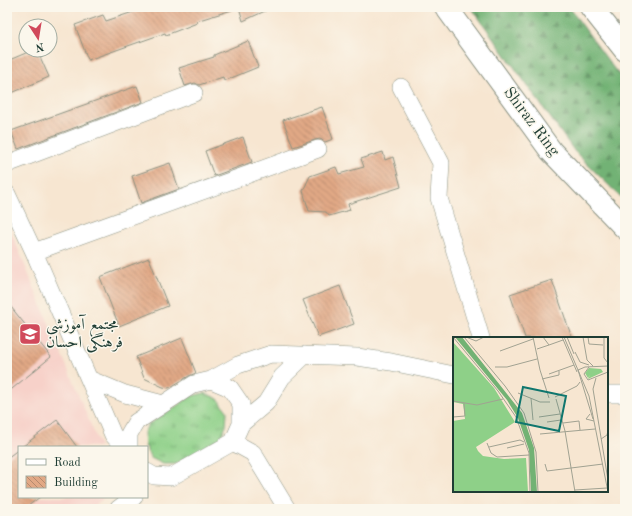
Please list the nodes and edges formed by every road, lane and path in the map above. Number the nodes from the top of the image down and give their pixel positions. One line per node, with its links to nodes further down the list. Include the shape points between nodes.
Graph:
1 (446, 7): 9 (highway, Shiraz Ring, via 551,151)
2 (591, 7): 3 (highway)
3 (625, 50)
4 (401, 87): 11 (street, via 441,163 439,198)
5 (194, 93): 7 (street)
6 (318, 150): 10 (street)
7 (7, 164)
8 (7, 194): 10 (street)
9 (625, 228)
10 (34, 252): 14 (street)
11 (481, 337)
12 (305, 355): 13 (street, via 364,358); 15 (street, via 270,354 238,365); 19 (street, via 282,377 266,403)
13 (453, 375)
14 (89, 379): 18 (street, via 125,394); 21 (street, via 112,435)
15 (211, 380): 18 (street, via 194,384); 19 (street, via 230,388 241,404)
16 (608, 394): 17 (street)
17 (625, 394)
18 (163, 404): 22 (street, via 136,422 129,434)
19 (241, 424): 20 (street)
20 (232, 442): 23 (street, via 171,477); 26 (street, via 253,453)
21 (123, 446)
22 (129, 446)
23 (149, 477)
24 (133, 498): 25 (street)
25 (118, 509)
26 (287, 509)

